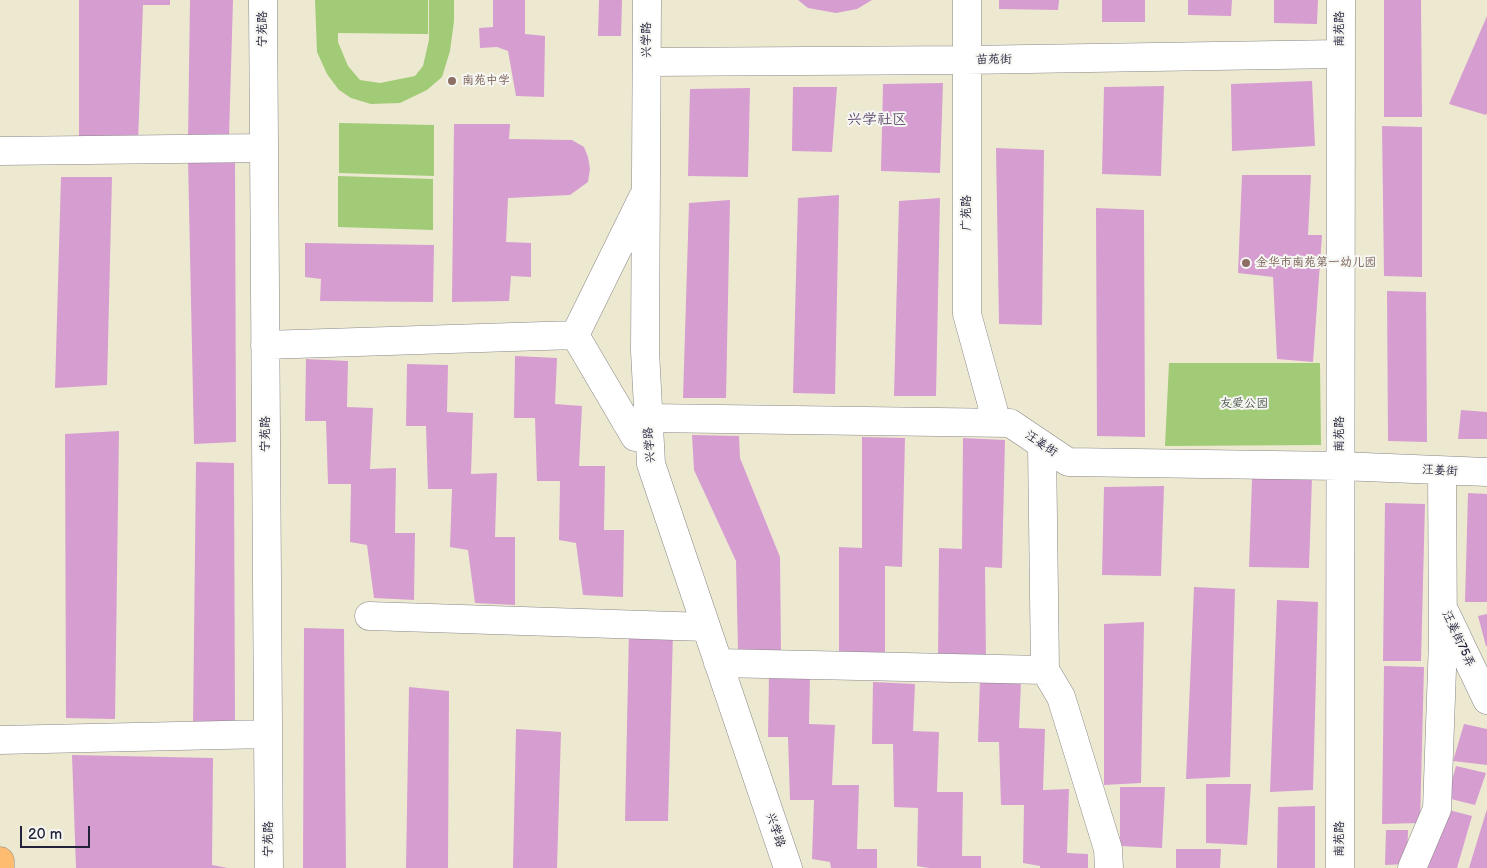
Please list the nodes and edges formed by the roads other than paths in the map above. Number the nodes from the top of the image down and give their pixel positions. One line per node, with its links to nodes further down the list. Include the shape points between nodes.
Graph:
1 (263, 0): 8 (street, 宁苑路)
2 (647, 0): 7 (street, 兴学路)
3 (967, 0): 6 (street, 广苑路)
4 (1340, 0): 5 (street, 南苑路)
5 (1340, 54): 6 (street, 苗苑街); 16 (street, 南苑路)
6 (966, 60): 7 (street, 苗苑街); 14 (street, 广苑路, via 967,314)
7 (647, 62): 10 (street, 兴学路)
8 (264, 148): 9 (street); 12 (street, 宁苑路)
9 (0, 151)
10 (646, 192): 11 (street); 13 (street, 兴学路, via 645,351)
11 (575, 335): 12 (street); 13 (street)
12 (265, 345): 25 (street, 宁苑路)
13 (637, 420): 14 (street, 汪姜街); 21 (street, 兴学路)
14 (997, 423): 15 (street, 汪姜街, via 1010,423)
15 (1042, 445): 16 (street, 汪姜街, via 1068,462); 23 (street)
16 (1340, 466): 17 (street, 汪姜街); 32 (street, 南苑路)
17 (1442, 471): 18 (street, 汪姜街); 19 (street)
18 (1487, 472)
19 (1443, 606): 24 (street, 汪姜街75弄); 33 (street, via 1436,808)
20 (369, 616): 21 (street)
21 (706, 627): 22 (street, 兴学路)
22 (718, 663): 23 (street); 30 (street, 兴学路)
23 (1045, 670): 31 (street, via 1061,697 1108,849)
24 (1487, 700)
25 (268, 734): 26 (street); 29 (street, 宁苑路)
26 (0, 740)
27 (0, 861): 28 (main road)
28 (0, 868)
29 (269, 868)
30 (788, 868)
31 (1109, 868)
32 (1340, 868)
33 (1412, 868)

